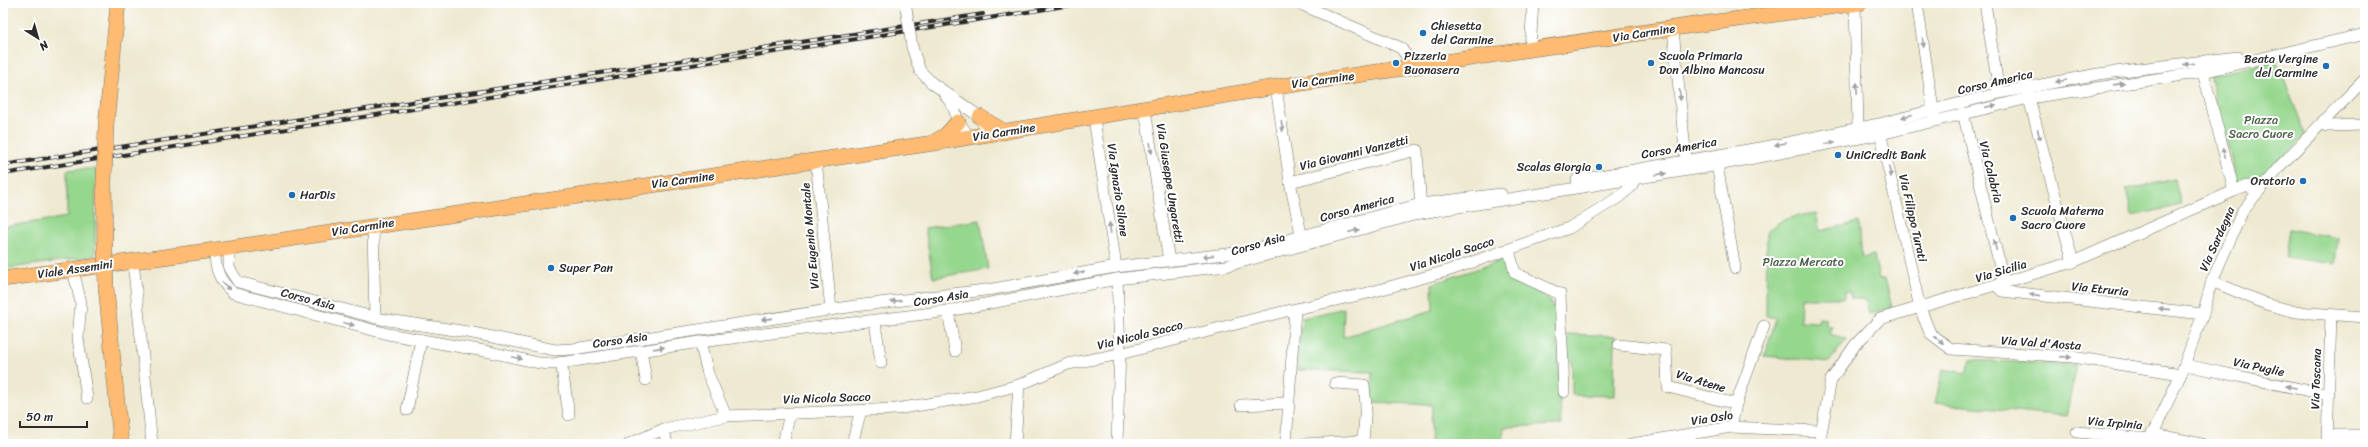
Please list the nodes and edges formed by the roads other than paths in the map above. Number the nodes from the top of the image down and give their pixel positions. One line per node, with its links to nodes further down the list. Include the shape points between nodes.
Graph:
1 (118, 3): 97 (main road, bridge, via 106,125 104,183 106,287)
2 (1298, 3): 12 (street, via 1401,48)
3 (1533, 3): 11 (street)
4 (1857, 3): 8 (main road, Via Carmine); 27 (street, one-way to 4)
5 (1917, 3): 21 (street, one-way to 21)
6 (1985, 3): 18 (street)
7 (905, 6): 16 (street, bridge, via 912,47 920,71)
8 (1673, 29): 11 (main road, Via Carmine); 33 (street, one-way to 33)
9 (2365, 30): 17 (street, Corso America, one-way to 17, via 2243,56 2098,74)
10 (2365, 34): 13 (street, Corso America)
11 (1530, 50): 12 (main road, Via Carmine)
12 (1414, 66): 15 (main road, Via Carmine)
13 (2203, 72): 17 (street, Corso America, one-way to 13); 37 (street, one-way to 13)
14 (2365, 79): 25 (street, Via Sardegna)
15 (1276, 87): 19 (main road, Via Carmine); 36 (street, one-way to 36)
16 (942, 90): 22 (street); 24 (street, via 954,108)
17 (2028, 92): 18 (street, Corso America); 20 (street, Corso America, one-way to 17); 47 (street, one-way to 47)
18 (1999, 93): 21 (street, Corso America)
19 (1145, 110): 23 (main road, Via Carmine); 46 (street, Via Giuseppe Ungaretti, one-way to 46)
20 (1963, 113): 21 (street, Corso America); 54 (street, Via Calabria, one-way to 20)
21 (1934, 114): 28 (street, Corso America)
22 (980, 117): 29 (main road); 30 (street, via 983,122)
23 (1094, 118): 29 (main road, Via Carmine); 48 (street, Via Ignazio Silone, one-way to 23)
24 (958, 122): 30 (street); 31 (main road)
25 (2323, 122): 26 (street, via 2327,126); 38 (street, Via Sardegna)
26 (2365, 125)
27 (1858, 127): 28 (street, Corso America); 33 (street, Corso America, one-way to 33, via 1782,144)
28 (1880, 129): 34 (street, Corso America, one-way to 28); 55 (street, Via Filippo Turati, one-way to 55)
29 (1005, 132): 30 (main road, Via Carmine)
30 (977, 136): 31 (main road, Via Carmine)
31 (934, 143): 32 (main road, Via Carmine)
32 (816, 160): 40 (main road, Via Carmine); 56 (street, Via Eugenio Montale)
33 (1686, 160): 35 (street, Corso America)
34 (1716, 165): 35 (street, Corso America, one-way to 34); 49 (street)
35 (1634, 174): 39 (street, Corso America); 44 (street, Via Nicola Sacco, via 1631,187 1619,197 1569,228)
36 (1290, 182): 39 (street, Via Giovanni Vanzetti, via 1417,150); 41 (street)
37 (2234, 191): 38 (street, Via Sicilia, via 2248,186); 47 (street, Via Sicilia)
38 (2257, 191): 53 (street, Via Sardegna, via 2243,210)
39 (1421, 209): 41 (street, Corso America)
40 (372, 226): 42 (main road, Via Carmine); 62 (street)
41 (1302, 240): 46 (street, Corso Asia, one-way to 46, via 1242,252); 52 (street, Corso Asia, via 1250,261)
42 (229, 248): 43 (main road, Via Carmine); 62 (street, Corso Asia, via 229,268 238,282)
43 (214, 250): 45 (main road, Via Carmine); 66 (street, Corso Asia, one-way to 66, via 215,264 221,281 233,293 388,334)
44 (1509, 250): 58 (street, Via Nicola Sacco, via 1368,293); 79 (street, via 1516,273 1560,294)
45 (140, 260): 50 (main road, Viale Assemini); 98 (street)
46 (1169, 261): 48 (street, Corso Asia)
47 (2073, 262): 54 (street, Via Sicilia)
48 (1116, 267): 56 (street, Corso Asia, one-way to 56, via 993,289)
49 (1735, 268)
50 (73, 270): 51 (main road, Viale Assemini); 81 (street, via 81,303 78,338)
51 (3, 279)
52 (1117, 280): 57 (street, Corso Asia); 72 (street)
53 (2212, 281): 59 (street, Via Sardegna); 60 (street, via 2266,304 2296,312)
54 (2001, 285): 55 (street, Via Sicilia); 59 (street, Via Etruria, one-way to 54, via 2002,292)
55 (1920, 308): 75 (street, Via Val d'Aosta, one-way to 75, via 1930,333 1951,349 2072,357); 92 (street, Via Sicilia, via 1880,319 1855,345 1831,380)
56 (831, 310): 65 (street, Corso Asia, one-way to 65, via 573,349 555,350)
57 (948, 310): 63 (street, Corso Asia); 70 (street)
58 (1295, 310): 72 (street, Via Nicola Sacco); 82 (street)
59 (2203, 314): 75 (street, Via Sardegna)
60 (2331, 316): 61 (street); 80 (street, Via Toscana)
61 (2365, 317)
62 (375, 318): 65 (street, Corso Asia)
63 (875, 321): 67 (street, Corso Asia); 74 (street)
64 (1764, 326): 83 (street)
65 (493, 337): 71 (street)
66 (422, 340): 71 (street, Corso Asia); 85 (street)
67 (700, 342): 69 (street, Corso Asia, one-way to 67); 89 (street, via 708,374)
68 (1619, 344): 83 (street, Via Atene, via 1666,350 1668,387)
69 (641, 350): 73 (street, Corso Asia); 76 (street)
70 (956, 351)
71 (490, 352): 73 (street, Corso Asia, one-way to 73, via 539,363)
72 (1120, 354): 78 (street, Via Nicola Sacco, via 1068,364); 104 (street)
73 (561, 362): 88 (street)
74 (881, 362)
75 (2183, 369): 80 (street, Via Puglie, one-way to 75); 95 (street, Via Sardegna)
76 (646, 380)
77 (1335, 383): 106 (street, via 1364,385 1366,405 1363,441)
78 (1019, 385): 86 (street, Via Nicola Sacco, via 977,396 896,409); 103 (street)
79 (1564, 392)
80 (2329, 395): 96 (street, Via Toscana)
81 (87, 398)
82 (1288, 403): 84 (street); 105 (street)
83 (1736, 404): 90 (street)
84 (1241, 405)
85 (407, 410)
86 (861, 410): 87 (street, Via Nicola Sacco); 102 (street)
87 (790, 413): 89 (street, Via Nicola Sacco, via 766,412); 101 (street)
88 (569, 415)
89 (726, 416): 91 (street, Via Nicola Sacco)
90 (1731, 427): 92 (street, Via Oslo); 107 (street, Via Oslo)
91 (664, 429): 99 (street, Via Nicola Sacco); 100 (street)
92 (1820, 431): 108 (street, Via Sicilia)
93 (2077, 432): 95 (street, Via Irpinia)
94 (2365, 435): 96 (street)
95 (2150, 439): 109 (street, Via Irpinia)
96 (2328, 440)
97 (121, 444)
98 (152, 444)
99 (629, 444)
100 (667, 444)
101 (783, 444)
102 (852, 444)
103 (1015, 444)
104 (1117, 444)
105 (1286, 444)
106 (1303, 444)
107 (1632, 444)
108 (1819, 444)
109 (2202, 444)

